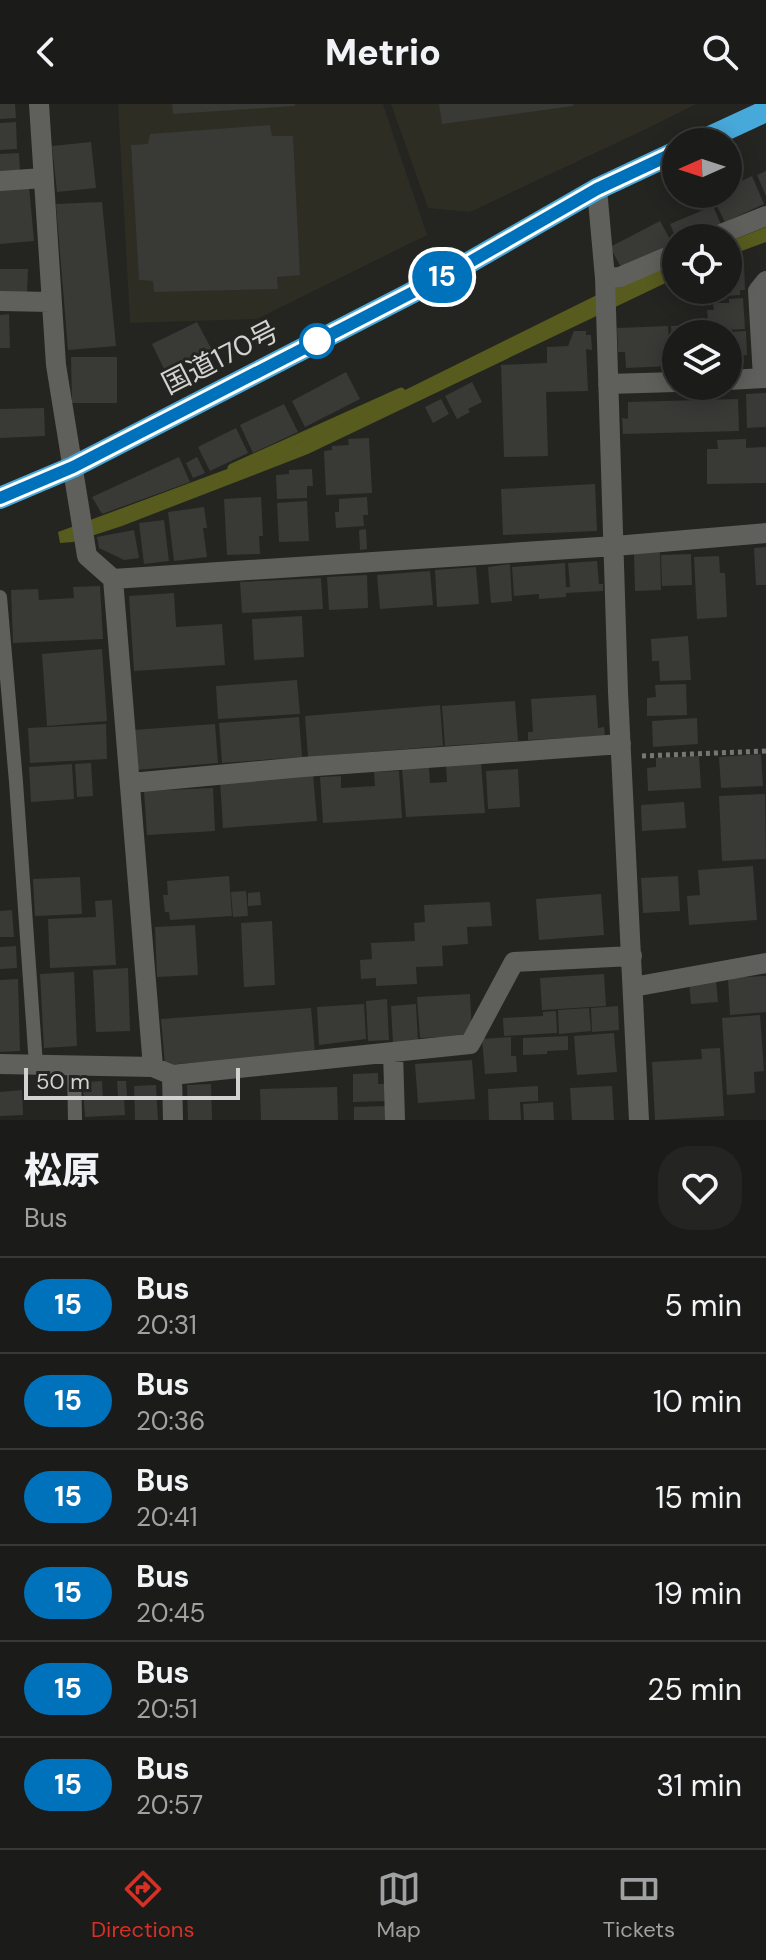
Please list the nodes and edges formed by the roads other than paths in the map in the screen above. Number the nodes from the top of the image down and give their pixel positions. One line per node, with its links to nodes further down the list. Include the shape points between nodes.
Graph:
1 (39, 104): 5 (street)
2 (766, 111): 3 (highway)
3 (729, 128)
4 (662, 159): 7 (highway, 国道170号)
5 (43, 178): 6 (street); 14 (street)
6 (0, 181)
7 (597, 189): 12 (street); 19 (highway, 国道170号, via 456,270)
8 (766, 216): 9 (street)
9 (742, 226)
10 (662, 259): 12 (street)
11 (766, 281): 15 (street, via 758,291)
12 (605, 283): 18 (street)
13 (0, 301): 14 (street)
14 (51, 302): 19 (street)
15 (764, 378): 16 (street)
16 (742, 379)
17 (662, 382): 18 (street)
18 (608, 384): 22 (street)
19 (73, 467): 20 (highway, 国道170号); 23 (street, via 87,556)
20 (0, 498)
21 (766, 533): 22 (street)
22 (615, 546): 23 (street); 25 (street)
23 (113, 579): 26 (street)
24 (0, 597): 32 (lane)
25 (621, 751): 26 (street, via 335,764); 27 (street)
26 (131, 783): 34 (street)
27 (632, 956): 29 (street); 30 (street, via 514,962 470,1044)
28 (766, 963): 29 (street)
29 (633, 987): 38 (street)
30 (393, 1052): 34 (street); 37 (street)
31 (0, 1064): 32 (street)
32 (36, 1065): 33 (street)
33 (74, 1066): 34 (street); 35 (lane)
34 (162, 1071): 36 (street)
35 (75, 1120)
36 (173, 1120)
37 (395, 1120)
38 (639, 1120)

